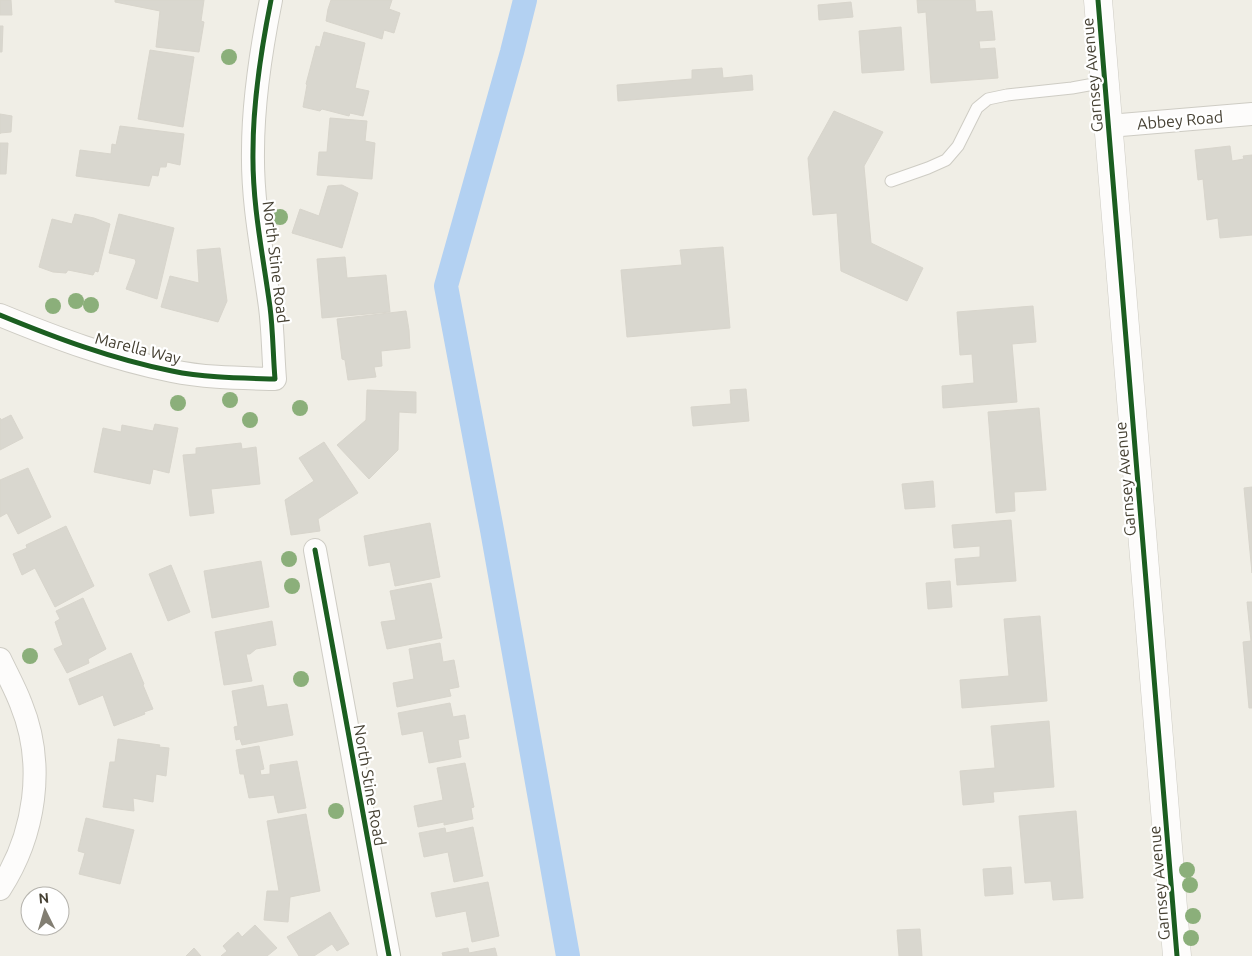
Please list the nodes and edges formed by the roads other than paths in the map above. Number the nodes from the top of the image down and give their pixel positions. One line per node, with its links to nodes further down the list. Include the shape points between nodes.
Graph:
1 (272, 0): 8 (street, North Stine Road, via 256,91 253,152 255,206 270,308)
2 (1098, 0): 3 (street, Garnsey Avenue)
3 (1105, 82): 5 (street, Garnsey Avenue); 6 (lane, via 988,99 977,108 958,146 946,160)
4 (1252, 114): 5 (street, Abbey Road)
5 (1108, 126): 13 (street, Garnsey Avenue)
6 (891, 181)
7 (0, 315): 8 (street, Marella Way, via 122,360 173,372)
8 (275, 379)
9 (315, 550): 12 (street, North Stine Road)
10 (0, 659): 11 (street, via 22,705 35,767 33,802 26,836 13,869)
11 (0, 889)
12 (389, 956)
13 (1177, 956)

